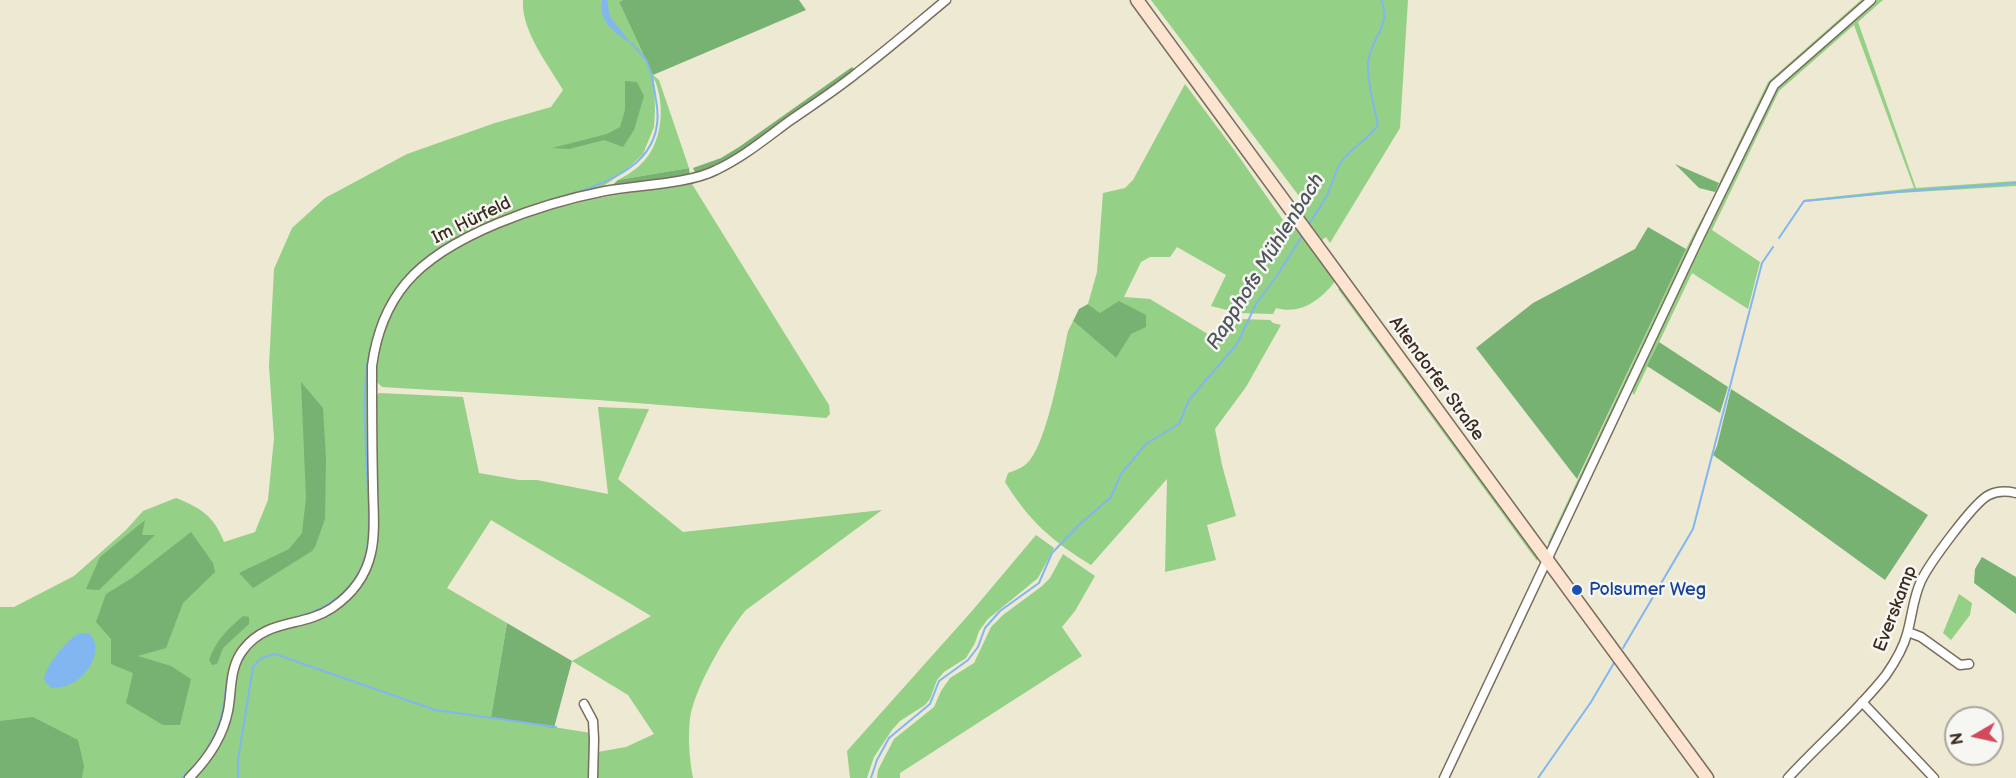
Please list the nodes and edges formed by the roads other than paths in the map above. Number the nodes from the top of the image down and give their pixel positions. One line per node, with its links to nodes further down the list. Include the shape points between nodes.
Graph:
1 (946, 0): 10 (street, Im Hürfeld, via 857,74 715,171 605,192 529,212 465,240 423,266 405,284 381,327 372,366 373,527 371,554 362,578 331,609 262,632 242,651 234,667 223,729)
2 (1137, 0): 5 (street, Altendorfer Straße)
3 (1871, 0): 5 (street, via 1774,85)
4 (2016, 493): 6 (street, Everskamp, via 1999,492 1976,505 1921,580)
5 (1548, 561): 12 (street); 13 (street, Altendorfer Straße)
6 (1908, 633): 7 (street, via 1960,665); 8 (street, Everskamp, via 1901,653)
7 (1969, 664)
8 (1862, 702): 14 (street, Everskamp); 15 (street)
9 (584, 704): 11 (street, via 593,720)
10 (189, 778)
11 (593, 778)
12 (1444, 778)
13 (1707, 778)
14 (1788, 778)
15 (1934, 778)

